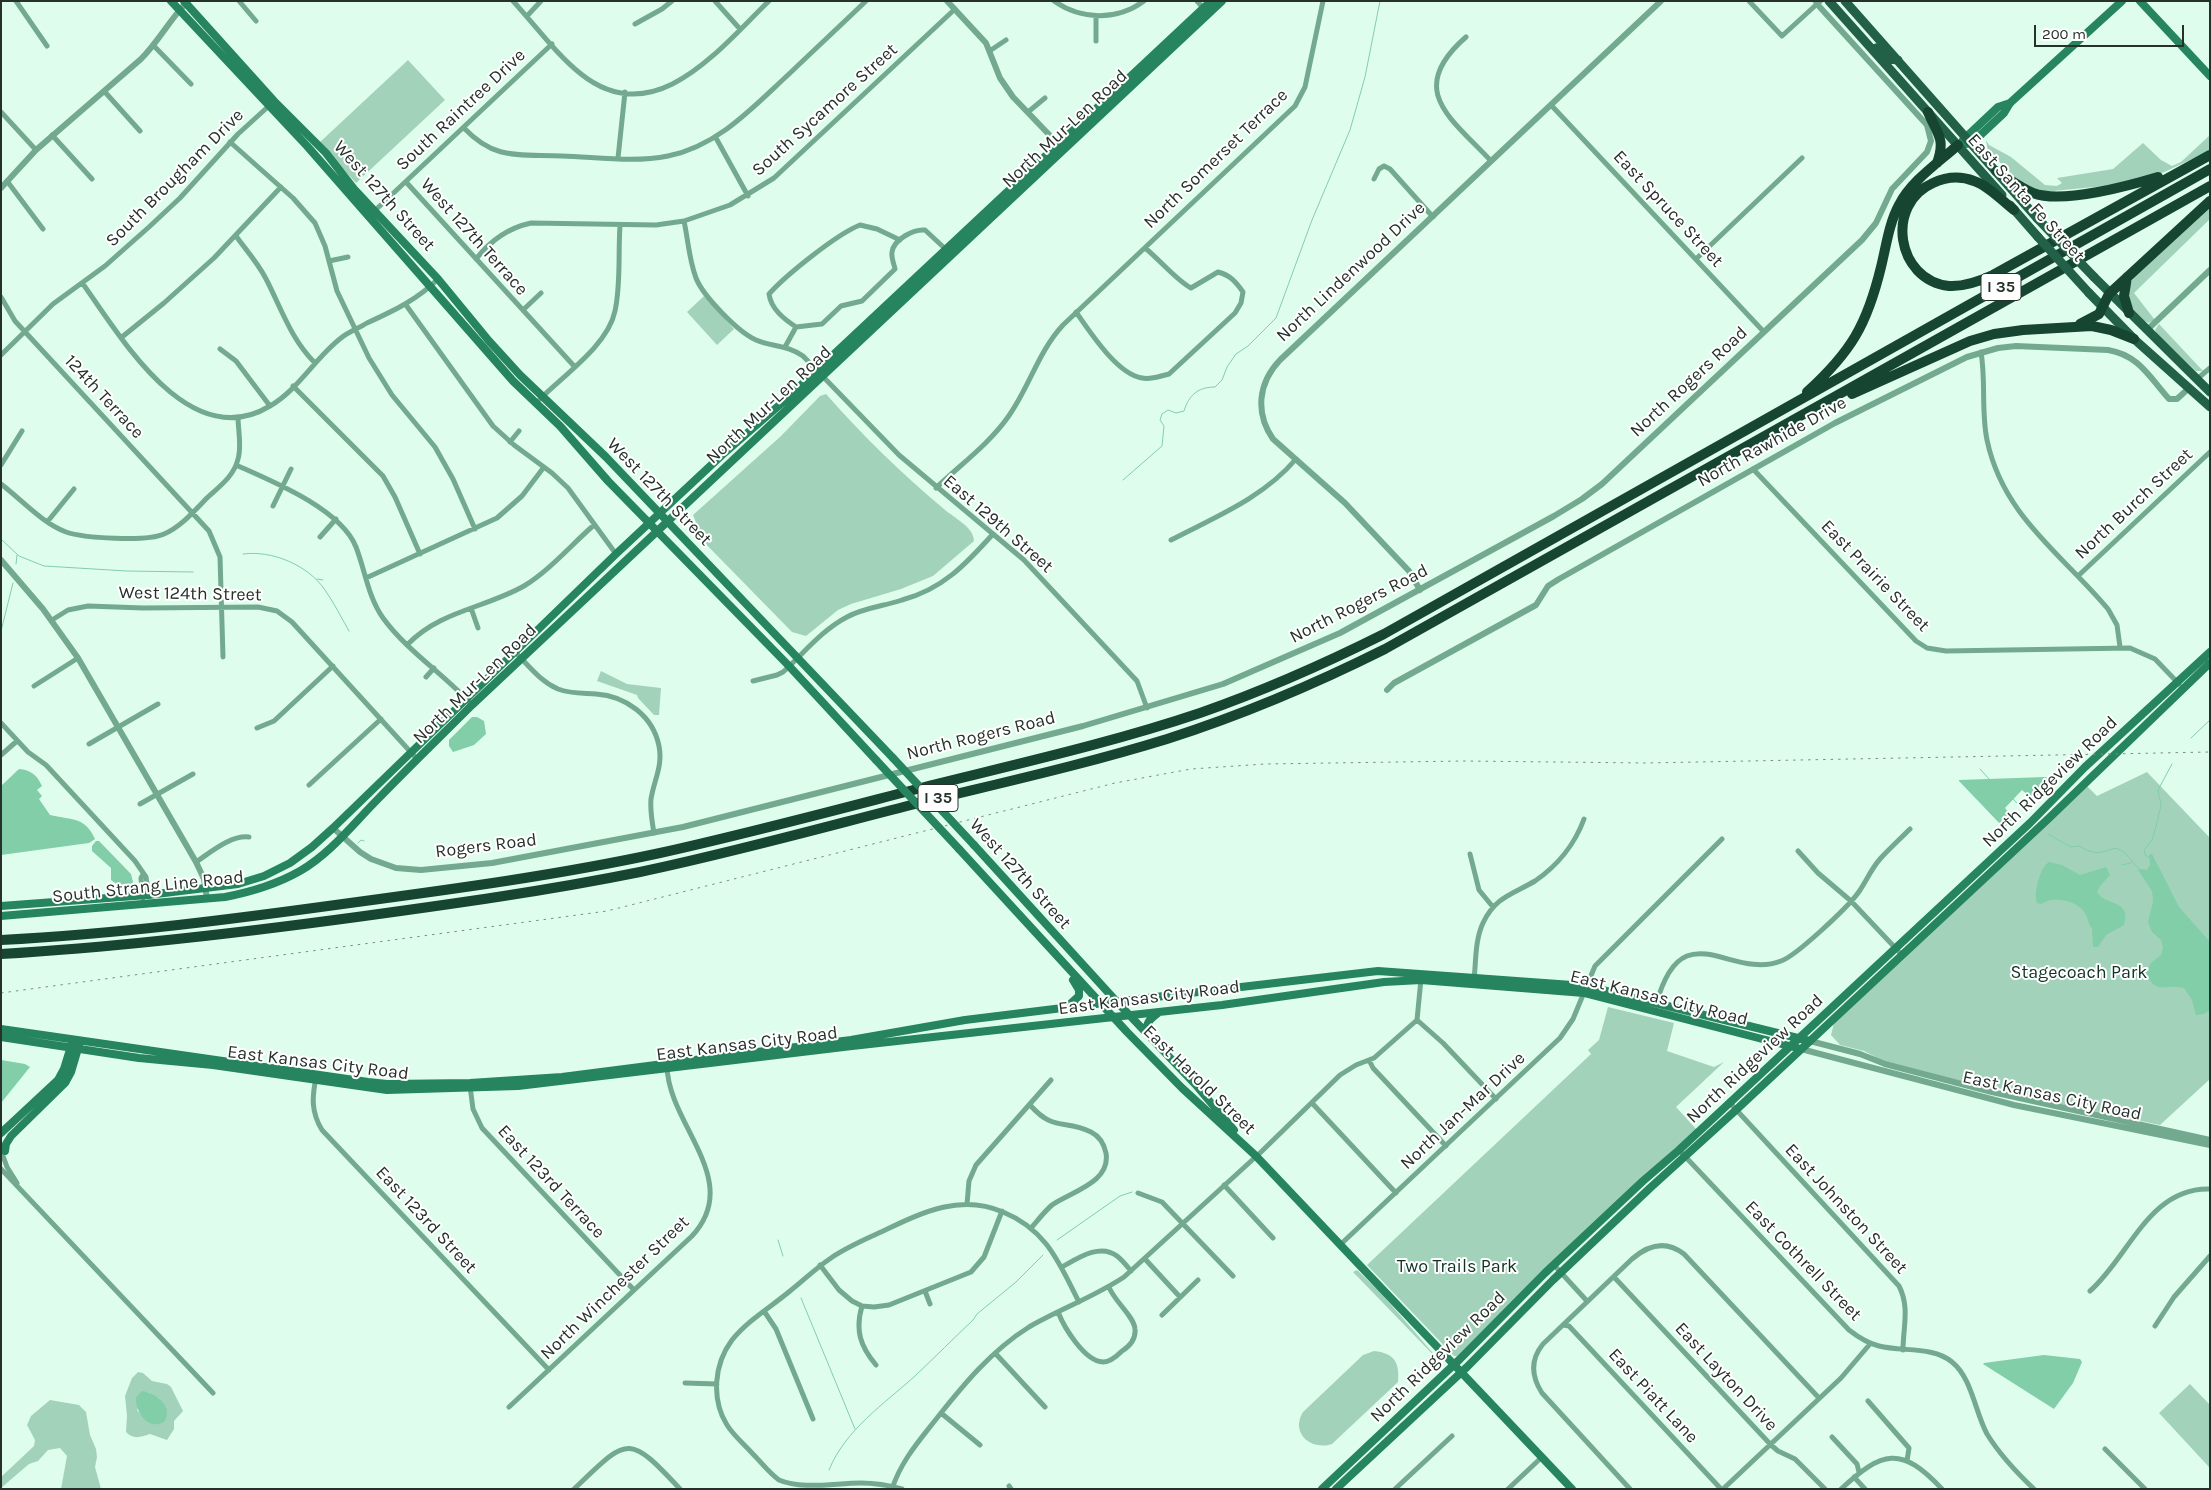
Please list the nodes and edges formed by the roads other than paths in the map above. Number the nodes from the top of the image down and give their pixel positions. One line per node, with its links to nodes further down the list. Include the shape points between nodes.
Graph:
1 (16, 1): 40 (street)
2 (171, 1): 27 (main road, West 127th Street)
3 (239, 1): 32 (street)
4 (513, 1): 29 (street)
5 (541, 1): 29 (street)
6 (672, 1): 33 (street)
7 (715, 1): 34 (street)
8 (769, 1): 34 (street)
9 (866, 1): 57 (street)
10 (947, 1): 26 (street)
11 (1054, 1): 30 (street, via 1072,11)
12 (1144, 1): 30 (street, via 1120,13)
13 (1197, 1): 28 (street)
14 (1211, 1): 28 (main road, North Mur-Len Road)
15 (1222, 1): 28 (main road, North Mur-Len Road)
16 (1323, 1): 90 (street, North Somerset Terrace, via 1305,87 1295,106)
17 (1661, 1): 50 (street, North Lindenwood Drive)
18 (1749, 1): 25 (street, via 1782,36)
19 (1829, 1): 35 (main road, East Santa Fe Street)
20 (1838, 1): 31 (main road)
21 (1845, 1): 31 (main road, East Santa Fe Street)
22 (2122, 1): 58 (main road, via 2010,103 1998,107)
23 (2140, 1): 44 (main road)
24 (186, 2): 27 (street); 49 (main road, West 127th Street)
25 (1817, 2): 114 (street, North Rogers Road, via 1923,120 1931,135 1930,145 1924,158 1892,189 1872,229)
26 (955, 9): 42 (street); 79 (street, South Sycamore Street, via 785,168)
27 (179, 10): 41 (street); 49 (main road, West 127th Street)
28 (1206, 11): 60 (main road, North Mur-Len Road); 63 (main road, North Mur-Len Road)
29 (526, 16): 39 (street)
30 (1096, 16): 38 (street)
31 (1858, 16): 43 (main road, East Santa Fe Street)
32 (256, 21)
33 (635, 24)
34 (740, 29): 47 (street, via 675,84 649,93)
35 (1859, 35): 43 (main road, via 1889,58); 53 (main road, East Santa Fe Street)
36 (1466, 37): 67 (street, via 1440,65 1436,76 1437,95 1445,112)
37 (1006, 40): 42 (street)
38 (1096, 41)
39 (552, 44): 47 (street, via 587,78 608,89); 54 (street, South Raintree Drive)
40 (46, 46)
41 (154, 46): 45 (street); 46 (street)
42 (991, 50): 52 (street, via 1005,86)
43 (1898, 60): 58 (main road, East Santa Fe Street)
44 (2210, 76)
45 (191, 84)
46 (104, 91): 55 (street); 56 (street)
47 (625, 92): 65 (street)
48 (1045, 98): 52 (street)
49 (271, 103): 59 (street, South Brougham Drive); 82 (main road, West 127th Street, via 326,153); 84 (main road, West 127th Street)
50 (1552, 105): 67 (street, North Lindenwood Drive); 94 (street, East Spruce Street)
51 (1, 112): 62 (street)
52 (1028, 112): 60 (street)
53 (1928, 112): 61 (main road, East Santa Fe Street); 68 (highway, via 1941,137)
54 (464, 128): 65 (street, via 482,145 506,154); 75 (street, South Raintree Drive)
55 (140, 131)
56 (52, 135): 62 (street); 72 (street)
57 (716, 138): 65 (street, via 670,156); 79 (street)
58 (1969, 140): 61 (main road); 70 (main road, East Santa Fe Street)
59 (230, 142): 77 (street); 99 (street, South Brougham Drive, via 150,227)
60 (1058, 144): 63 (street); 91 (main road, North Mur-Len Road)
61 (1958, 145): 68 (highway); 81 (main road, East Santa Fe Street)
62 (36, 150): 74 (street)
63 (1064, 150): 91 (main road, North Mur-Len Road)
64 (2210, 155): 71 (highway)
65 (618, 158)
66 (1802, 158): 94 (street)
67 (1491, 162): 83 (street, North Lindenwood Drive)
68 (1937, 164): 133 (highway, via 1912,187 1898,206 1871,304 1854,340 1828,373)
69 (2210, 169): 133 (highway, I 35)
70 (1996, 171): 71 (highway, via 2031,192 2051,196 2126,187); 102 (main road, East Santa Fe Street, bridge)
71 (2174, 174): 81 (highway, via 1975,282 1950,286 1935,282 1918,270 1906,253 1902,232 1906,211 1918,192 1938,181 1958,178 1973,181)
72 (92, 179)
73 (1374, 179): 83 (street, via 1379,169 1384,166 1390,169)
74 (7, 181): 78 (street); 87 (street)
75 (406, 182): 82 (street, South Raintree Drive); 93 (street, West 127th Terrace)
76 (2210, 186): 136 (highway, I 35)
77 (281, 187): 88 (street); 95 (street, via 314,223)
78 (1, 188)
79 (748, 196): 85 (street, South Sycamore Street, via 709,214)
80 (2210, 201): 97 (highway)
81 (2014, 210): 105 (main road, East Santa Fe Street, bridge)
82 (375, 211): 84 (street, South Raintree Drive); 98 (main road, West 127th Street)
83 (1433, 216): 142 (street, North Lindenwood Drive, via 1268,375 1261,393 1264,421 1273,439)
84 (368, 217): 100 (main road, West 127th Street)
85 (684, 221): 86 (street, South Sycamore Street); 117 (street, East 129th Street, via 694,273 701,287 744,332 758,340)
86 (620, 226): 93 (street, South Sycamore Street, via 523,224 502,234); 122 (street, via 613,319 598,344)
87 (43, 229)
88 (236, 236): 115 (street); 121 (street, via 265,277 290,330)
89 (900, 240): 91 (street, via 926,230); 110 (street, via 892,254 895,269 870,295 862,301 841,306 822,324); 110 (street, via 860,225 810,258 774,288 769,294 772,304 785,320)
90 (1145, 248): 107 (street, North Somerset Terrace); 107 (street, North Somerset Terrace, via 1181,283 1192,288 1218,272 1226,274 1243,292 1235,313 1169,374 1142,378 1121,367 1094,338)
91 (950, 252): 125 (main road, North Mur-Len Road)
92 (348, 257): 95 (street)
93 (476, 259): 106 (street, West 127th Terrace)
94 (1696, 259): 114 (street, East Spruce Street)
95 (329, 261): 111 (street, via 337,291)
96 (2210, 270): 112 (street)
97 (2128, 276): 102 (highway); 108 (highway, via 2124,296)
98 (438, 279): 100 (street); 130 (main road, West 127th Street, via 489,341)
99 (83, 284): 113 (street, South Brougham Drive, via 54,304); 115 (street)
100 (431, 286): 104 (street); 132 (main road, West 127th Street, via 484,349)
101 (541, 293): 106 (street, West 127th Terrace)
102 (2109, 294): 105 (highway); 108 (main road, East Santa Fe Street)
103 (1, 296): 113 (street, 124th Terrace, via 10,314)
104 (406, 304): 111 (street); 140 (street, via 489,421)
105 (2102, 308): 109 (highway, via 2096,317); 116 (main road, East Santa Fe Street)
106 (523, 310): 122 (street, West 127th Terrace)
107 (1076, 312): 150 (street, North Somerset Terrace, via 1049,341 1001,427)
108 (2129, 313): 112 (main road, East Santa Fe Street)
109 (2076, 326): 116 (highway, via 2104,328); 136 (highway, via 1983,336)
110 (796, 327): 117 (street)
111 (355, 330): 121 (street, via 340,339); 160 (street, via 384,384 438,453)
112 (2148, 330): 126 (main road, East Santa Fe Street)
113 (26, 332): 120 (street, South Brougham Drive); 153 (street, 124th Terrace)
114 (1764, 332): 170 (street, North Rogers Road, via 1594,491)
115 (122, 337): 137 (street, via 168,391 197,409 214,415)
116 (2134, 340): 123 (main road, East Santa Fe Street)
117 (785, 347): 125 (street, East 129th Street, via 798,352)
118 (220, 349): 134 (street, via 236,361)
119 (1981, 352): 128 (street, North Rawhide Drive, via 2025,346 2115,351 2140,364 2169,399 2177,400); 147 (street, North Rawhide Drive, via 1852,414); 168 (street, via 1986,438 1997,474 2018,512)
120 (1, 355)
121 (315, 363): 127 (street)
122 (574, 366): 130 (street)
123 (2165, 366): 126 (main road, via 2190,379); 128 (main road, East Santa Fe Street)
124 (2210, 368): 126 (street)
125 (820, 373): 150 (street, East 129th Street, via 899,455); 154 (main road, North Mur-Len Road); 157 (main road, North Mur-Len Road)
126 (2198, 379): 129 (main road, East Santa Fe Street)
127 (293, 386): 134 (street); 165 (street, via 383,476)
128 (2189, 388): 131 (main road, via 2196,388); 135 (main road, East Santa Fe Street)
129 (2210, 392)
130 (543, 396): 132 (street); 154 (main road, West 127th Street, via 606,456)
131 (2210, 398)
132 (536, 402): 158 (main road, West 127th Street)
133 (1793, 404): 227 (highway, I 35, via 1367,643 1263,690 1165,724 717,840 559,873 254,916 135,930)
134 (270, 406): 137 (street)
135 (2210, 407)
136 (1803, 415): 229 (highway, I 35, via 1385,649 1273,701 1167,739 722,853 560,887 182,939)
137 (238, 417): 144 (street, via 240,450)
138 (519, 431): 140 (street)
139 (22, 432): 143 (street)
140 (510, 442): 145 (street)
141 (2210, 452): 168 (street, North Burch Street)
142 (1296, 459): 164 (street, via 1266,489); 170 (street, North Lindenwood Drive, via 1345,503 1409,571)
143 (1, 465)
144 (236, 465): 149 (street); 153 (street, via 230,476)
145 (544, 467): 159 (street, via 568,488); 160 (street, via 512,506)
146 (291, 469): 149 (street)
147 (1753, 469): 176 (street, East Prairie Street, via 1916,641 1927,648 1978,651); 191 (street, North Rawhide Drive, via 1558,579 1548,586 1536,605 1394,683)
148 (1, 484): 156 (street)
149 (282, 488): 152 (street); 155 (street)
150 (936, 488): 162 (street, East 129th Street)
151 (74, 489): 156 (street)
152 (274, 506)
153 (192, 512): 156 (street, via 170,532 146,538 76,535); 171 (street, 124th Terrace, via 209,531 218,549 222,567)
154 (659, 514): 157 (main road, West 127th Street); 158 (main road, North Mur-Len Road)
155 (336, 519): 163 (street); 169 (street, via 353,539)
156 (48, 521)
157 (667, 522): 161 (main road, North Mur-Len Road); 180 (main road, West 127th Street)
158 (649, 523): 161 (main road, West 127th Street); 166 (main road, North Mur-Len Road)
159 (594, 525): 166 (street); 172 (street, via 531,581)
160 (475, 529): 165 (street)
161 (657, 532): 182 (main road, North Mur-Len Road); 185 (main road, West 127th Street)
162 (994, 534): 180 (street, via 965,566 943,582 924,593 849,615); 195 (street, East 129th Street, via 1024,560 1138,681)
163 (320, 537)
164 (1171, 540)
165 (420, 554): 169 (street)
166 (616, 554): 177 (main road, North Mur-Len Road)
167 (1, 560): 173 (street)
168 (2078, 576): 176 (street, via 2112,614)
169 (366, 578): 175 (street, via 381,614)
170 (1420, 590): 195 (street, North Rogers Road, via 1349,629 1286,658 1223,684)
171 (222, 608): 173 (street, West 124th Street, via 88,606 68,610); 179 (street, 124th Terrace); 184 (street, West 124th Street, via 265,608 283,614)
172 (470, 608): 174 (street); 175 (street, via 434,623)
173 (52, 620): 181 (street)
174 (478, 628)
175 (408, 644): 186 (street)
176 (2120, 647): 190 (street, via 2138,650 2155,659)
177 (516, 652): 182 (street); 192 (main road, North Mur-Len Road)
178 (2210, 652): 190 (main road, North Ridgeview Road)
179 (223, 657)
180 (798, 657): 185 (street); 235 (main road, West 127th Street, bridge)
181 (78, 658): 189 (street); 198 (street)
182 (522, 659): 194 (main road, North Mur-Len Road); 212 (street, via 544,681 558,689 616,698 640,712 651,726 659,746 660,766 651,807)
183 (2210, 663): 190 (main road, North Ridgeview Road)
184 (333, 666): 196 (street, West 124th Street); 199 (street, via 274,721)
185 (789, 666): 188 (street, via 777,675); 231 (main road, West 127th Street, bridge)
186 (434, 668): 187 (street); 192 (street)
187 (426, 677)
188 (753, 682)
189 (34, 686)
190 (2180, 686): 228 (main road, North Ridgeview Road, via 2085,767 2030,823); 230 (main road, North Ridgeview Road)
191 (1387, 690)
192 (466, 698): 194 (street); 202 (main road, North Mur-Len Road)
193 (158, 704): 198 (street)
194 (472, 705): 204 (main road, North Mur-Len Road)
195 (1147, 708): 212 (street, North Rogers Road)
196 (381, 719): 202 (street, West 124th Street); 206 (street)
197 (1, 723): 200 (street)
198 (119, 727): 201 (street); 207 (street)
199 (256, 728)
200 (17, 741): 203 (street); 220 (street, via 46,765 136,861 146,877)
201 (89, 744)
202 (411, 752): 204 (street, West 124th Street); 210 (main road, North Mur-Len Road)
203 (1, 756)
204 (417, 759): 214 (main road, North Mur-Len Road)
205 (193, 774): 207 (street)
206 (309, 786)
207 (158, 795): 208 (street); 218 (street)
208 (140, 804)
209 (1584, 819): 225 (street, via 1577,837 1557,861 1536,880 1509,893)
210 (333, 828): 214 (street, Rogers Road); 219 (main road, South Strang Line Road, via 301,856 277,870 251,880)
211 (1910, 830): 222 (street, via 1880,860)
212 (654, 833): 214 (street, Rogers Road, via 492,863 413,870 371,859)
213 (250, 837): 218 (street, via 230,841)
214 (342, 837): 221 (main road, South Strang Line Road, via 308,866 285,878 253,890)
215 (1722, 839): 234 (street, North Jan-Mar Drive, via 1595,966)
216 (1798, 851): 222 (street)
217 (1470, 854): 225 (street, via 1476,883)
218 (196, 862): 219 (street)
219 (206, 889): 220 (main road, South Strang Line Road); 221 (street)
220 (145, 895): 223 (street); 224 (main road, South Strang Line Road)
221 (207, 899): 223 (main road, South Strang Line Road)
222 (1851, 901): 228 (street); 237 (street, via 1799,950 1780,962 1752,964 1706,953 1685,958 1668,974)
223 (147, 905): 226 (main road, South Strang Line Road)
224 (1, 906)
225 (1493, 907): 233 (street, via 1480,931)
226 (1, 916)
227 (1, 940)
228 (1895, 948): 230 (street); 246 (main road, North Ridgeview Road)
229 (1, 954)
230 (1902, 955): 247 (main road, North Ridgeview Road)
231 (1062, 963): 236 (main road, West 127th Street); 238 (main road, via 1079,990 1078,998)
232 (1421, 977): 233 (main road, East Kansas City Road); 235 (main road, East Kansas City Road, via 1378,971); 239 (main road, East Kansas City Road); 242 (street)
233 (1474, 980): 234 (main road, East Kansas City Road)
234 (1585, 990): 237 (main road, East Kansas City Road); 256 (street, North Jan-Mar Drive, via 1573,1019 1560,1038)
235 (1116, 1001): 236 (main road, East Kansas City Road); 240 (main road, East Harold Street)
236 (1100, 1003): 238 (main road, East Kansas City Road); 241 (main road, East Harold Street)
237 (1655, 1006): 246 (main road, East Kansas City Road); 249 (main road, East Kansas City Road)
238 (1067, 1007): 252 (main road, East Kansas City Road)
239 (1160, 1012): 240 (main road, East Kansas City Road); 244 (main road, via 1147,1024)
240 (1129, 1016): 241 (main road, East Kansas City Road); 244 (main road, East Harold Street)
241 (1114, 1017): 252 (main road, East Kansas City Road); 268 (main road, East Harold Street, via 1182,1088)
242 (1417, 1020): 251 (street); 256 (street)
243 (1, 1028): 248 (main road)
244 (1148, 1036): 268 (main road, East Harold Street, via 1195,1084)
245 (1, 1037): 248 (main road)
246 (1799, 1038): 247 (main road, East Kansas City Road); 249 (main road, North Ridgeview Road)
247 (1810, 1041): 250 (main road, North Ridgeview Road); 262 (street, East Kansas City Road, via 1992,1092)
248 (75, 1044): 253 (main road, East Kansas City Road); 261 (main road, via 58,1080); 267 (main road, via 72,1072 65,1084 11,1136)
249 (1790, 1046): 250 (main road, East Kansas City Road); 258 (main road, North Ridgeview Road)
250 (1801, 1049): 260 (main road, North Ridgeview Road); 264 (street, East Kansas City Road, via 2014,1105)
251 (1369, 1060): 257 (street, via 1345,1071); 265 (street)
252 (667, 1066): 255 (main road, East Kansas City Road); 293 (street, North Winchester Street, via 670,1089 708,1174 711,1200 698,1229)
253 (316, 1078): 255 (main road, East Kansas City Road, via 387,1084); 311 (street, East 123rd Street, via 312,1102 322,1130)
254 (1051, 1080): 259 (street)
255 (470, 1085): 293 (street, East 123rd Terrace, via 475,1116 487,1134)
256 (1496, 1099): 265 (street, North Jan-Mar Drive)
257 (1312, 1103): 268 (street); 275 (street)
258 (1730, 1103): 260 (street, East Johnston Street); 266 (main road, North Ridgeview Road)
259 (1030, 1105): 276 (street, via 976,1165 969,1181); 279 (street, via 1050,1122 1094,1134 1103,1144 1106,1157 1104,1168 1095,1180 1052,1206)
260 (1736, 1110): 269 (main road, North Ridgeview Road); 307 (street, East Johnston Street, via 1899,1286 1906,1309)
261 (1, 1133)
262 (2210, 1140)
263 (1, 1141): 267 (main road)
264 (2210, 1145)
265 (1446, 1146): 275 (street, North Jan-Mar Drive)
266 (1679, 1150): 269 (street, East Cothrell Street); 285 (main road, North Ridgeview Road)
267 (3, 1156): 273 (street)
268 (1256, 1156): 271 (street); 281 (main road, East Harold Street)
269 (1686, 1157): 288 (main road, North Ridgeview Road); 306 (street, East Cothrell Street, via 1836,1319)
270 (1, 1169): 273 (street)
271 (1224, 1185): 278 (street); 280 (street)
272 (2210, 1189): 295 (street, via 2198,1188 2168,1200 2152,1214 2103,1280)
273 (22, 1192): 315 (street)
274 (1138, 1193): 278 (street, via 1162,1202)
275 (1396, 1193): 281 (street, North Jan-Mar Drive)
276 (967, 1204): 277 (street); 284 (street, via 943,1206 919,1214 849,1247)
277 (1002, 1211): 279 (street); 294 (street, via 984,1257 975,1269 966,1276)
278 (1183, 1223): 283 (street); 289 (street)
279 (1031, 1228): 286 (street, via 1049,1246)
280 (1273, 1238)
281 (1341, 1244): 310 (main road, East Harold Street)
282 (2210, 1256): 305 (street, via 2174,1297)
283 (1145, 1259): 287 (street); 296 (street)
284 (820, 1265): 300 (street, via 845,1296); 301 (street)
285 (1554, 1265): 288 (street); 310 (main road, North Ridgeview Road)
286 (1062, 1267): 287 (street, via 1092,1252 1107,1250); 298 (street)
287 (1131, 1271): 292 (street)
288 (1561, 1273): 297 (street); 312 (main road, North Ridgeview Road)
289 (1233, 1276)
290 (1614, 1277): 297 (street); 316 (street, via 1641,1252 1656,1246 1671,1247 1684,1254); 325 (street, East Layton Drive)
291 (1198, 1280): 296 (street)
292 (1109, 1287): 298 (street); 302 (street, via 1135,1327 1132,1341 1110,1360 1095,1360 1087,1354 1066,1329)
293 (634, 1290): 311 (street, North Winchester Street)
294 (925, 1291): 299 (street); 300 (street, via 883,1306)
295 (2090, 1291)
296 (1180, 1297): 303 (street)
297 (1587, 1301): 304 (street)
298 (1079, 1302): 302 (street)
299 (930, 1304)
300 (862, 1306): 309 (street, via 858,1324 860,1339)
301 (764, 1311): 314 (street, via 727,1347 719,1366); 321 (street, via 776,1329)
302 (1058, 1312): 308 (street, via 1027,1328)
303 (1162, 1315)
304 (1563, 1325): 340 (street, via 1538,1351 1534,1378 1548,1399); 341 (street, East Piatt Lane, via 1569,1326)
305 (2155, 1326)
306 (1870, 1344): 307 (street, East Cothrell Street); 316 (street, via 1854,1366)
307 (1903, 1350): 346 (street, East Cothrell Street, via 1942,1356 1956,1366 1965,1378 1987,1433 2013,1469)
308 (995, 1353): 319 (street); 320 (street, via 975,1371)
309 (876, 1364)
310 (1455, 1364): 312 (main road, East Harold Street); 335 (main road, North Ridgeview Road)
311 (549, 1370): 318 (street, North Winchester Street)
312 (1462, 1372): 327 (main road, East Harold Street); 336 (main road, North Ridgeview Road)
313 (685, 1383): 314 (street)
314 (717, 1384): 332 (street, via 719,1405 728,1425 779,1480 800,1486 860,1483)
315 (213, 1393)
316 (1819, 1398): 325 (street)
317 (1868, 1401): 328 (street, via 1909,1448)
318 (509, 1407)
319 (1045, 1407)
320 (941, 1413): 324 (street); 332 (street, via 907,1457)
321 (813, 1419)
322 (1452, 1436): 337 (street)
323 (1832, 1437): 329 (street, via 1857,1464)
324 (980, 1445)
325 (1771, 1445): 341 (street); 342 (street, East Layton Drive, via 1795,1458)
326 (2105, 1449): 347 (street)
327 (1542, 1457): 338 (street); 339 (main road, East Harold Street)
328 (1907, 1461): 329 (street, via 1890,1459 1873,1463); 345 (street, via 1923,1470)
329 (1859, 1472): 330 (street)
330 (1854, 1477): 343 (street); 344 (street)
331 (677, 1488): 333 (street, via 648,1456 628,1448 612,1453)
332 (892, 1488): 334 (street)
333 (574, 1489)
334 (902, 1489)
335 (1322, 1489)
336 (1336, 1489)
337 (1395, 1489)
338 (1508, 1489)
339 (1572, 1489)
340 (1630, 1489)
341 (1722, 1489)
342 (1825, 1489)
343 (1841, 1489)
344 (1865, 1489)
345 (1942, 1489)
346 (2034, 1489)
347 (2145, 1489)

